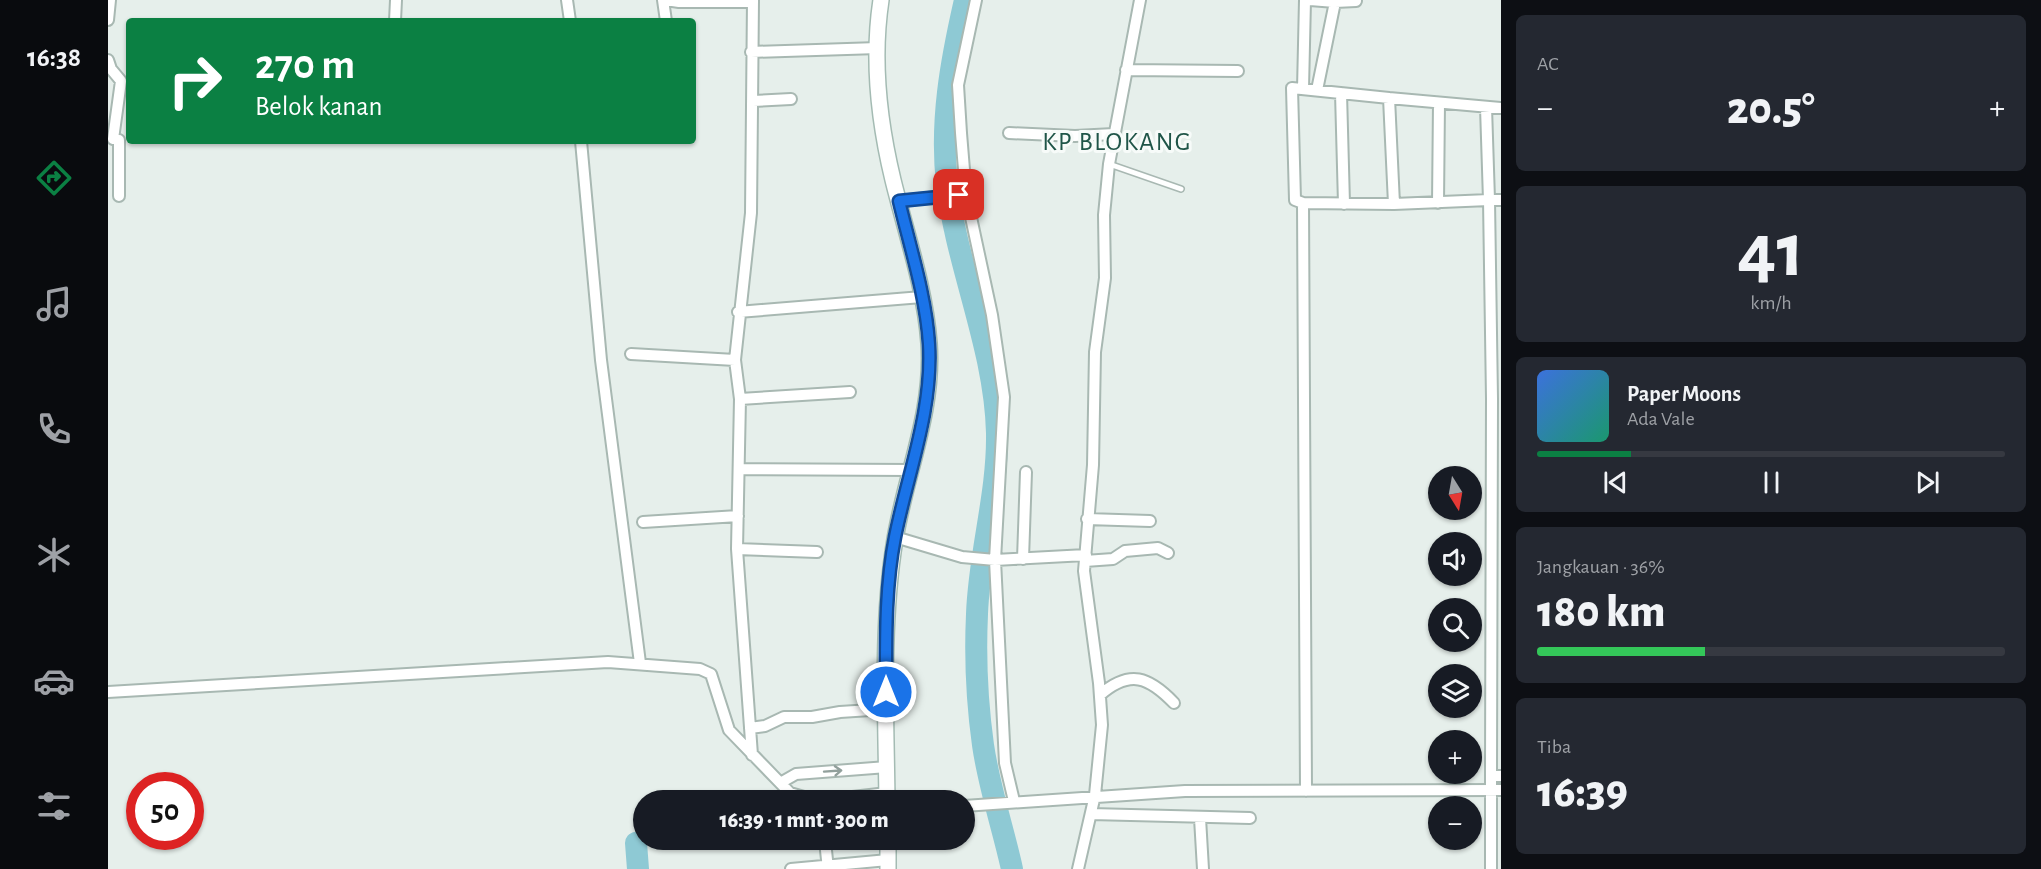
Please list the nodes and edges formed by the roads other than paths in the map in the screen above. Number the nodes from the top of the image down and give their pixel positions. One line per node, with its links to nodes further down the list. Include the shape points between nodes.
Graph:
1 (110, 0): 16 (street)
2 (396, 0): 13 (street)
3 (567, 0): 14 (street)
4 (664, 0): 10 (street); 15 (street)
5 (882, 0): 17 (main road)
6 (976, 0): 38 (street, via 958,84)
7 (1140, 0): 20 (street)
8 (1305, 0): 22 (street)
9 (1310, 0): 12 (street)
10 (753, 1): 18 (street)
11 (1356, 1): 12 (street)
12 (1335, 2): 23 (street)
13 (395, 18)
14 (570, 18)
15 (666, 18)
16 (108, 20)
17 (878, 48): 18 (street); 42 (main road, via 882,122)
18 (751, 52): 27 (street)
19 (108, 60): 33 (street, via 122,81)
20 (1126, 70): 21 (street); 32 (street)
21 (1238, 71)
22 (1303, 89): 23 (street); 44 (street, via 1292,88 1295,200)
23 (1317, 90): 24 (street)
24 (1341, 93): 25 (street); 45 (street)
25 (1389, 98): 28 (street); 46 (street)
26 (791, 99): 27 (street)
27 (753, 101): 48 (street, via 751,213)
28 (1439, 103): 29 (street); 43 (street)
29 (1486, 107): 30 (street); 40 (street)
30 (1501, 108)
31 (1009, 133): 32 (street)
32 (1114, 134): 35 (street)
33 (116, 140): 36 (street)
34 (581, 144): 67 (street, via 601,360)
35 (1109, 164): 37 (lane); 57 (street, via 1104,215 1105,278 1095,352 1093,465)
36 (113, 171): 39 (street)
37 (1181, 189)
38 (962, 195): 42 (street); 66 (street, via 992,315 1005,397)
39 (119, 196)
40 (1489, 200): 41 (street); 43 (street); 75 (street)
41 (1501, 200)
42 (899, 201): 47 (main road)
43 (1438, 202): 46 (street)
44 (1303, 203): 45 (street); 80 (street)
45 (1344, 204): 46 (street)
46 (1394, 204)
47 (922, 297): 48 (street); 54 (main road, via 929,344 928,379)
48 (738, 312): 50 (street)
49 (631, 354): 50 (street)
50 (735, 360): 52 (street)
51 (850, 392): 52 (street)
52 (740, 399): 53 (street)
53 (739, 469): 54 (street); 56 (street)
54 (912, 470): 60 (main road)
55 (1026, 472): 65 (street)
56 (738, 516): 59 (street); 61 (street)
57 (1087, 519): 58 (street); 64 (street)
58 (1150, 521)
59 (643, 522)
60 (895, 537): 66 (street, via 962,557); 71 (main road, via 888,596)
61 (737, 549): 62 (street); 72 (street)
62 (817, 552)
63 (1168, 553): 64 (street, via 1158,548 1125,551 1113,559)
64 (1085, 558): 65 (street); 69 (street, via 1087,610)
65 (1023, 559): 66 (street)
66 (993, 560): 82 (street, via 1005,763)
67 (637, 663): 68 (street); 73 (street, via 700,669 711,674 729,730)
68 (108, 692)
69 (1100, 695): 70 (street, via 1113,683 1137,678 1155,684); 81 (street, via 1102,725)
70 (1174, 703)
71 (886, 709): 72 (street, via 784,717); 74 (main road)
72 (750, 728): 73 (street)
73 (752, 755): 76 (street)
74 (887, 767): 76 (street, one-way to 74, via 796,774); 78 (main road)
75 (1496, 776): 79 (street)
76 (782, 782): 77 (street)
77 (789, 790)
78 (887, 790)
79 (1496, 790): 80 (street); 88 (street)
80 (1306, 791): 81 (street)
81 (1095, 795): 82 (street); 84 (street)
82 (1012, 801): 83 (street)
83 (975, 804)
84 (1091, 814): 85 (street); 92 (street)
85 (1200, 818): 86 (street); 93 (street)
86 (1250, 818)
87 (826, 850): 90 (street)
88 (1496, 853): 94 (street)
89 (888, 864): 90 (street)
90 (828, 867): 91 (street)
91 (791, 869)
92 (1078, 869)
93 (1203, 869)
94 (1491, 869)

